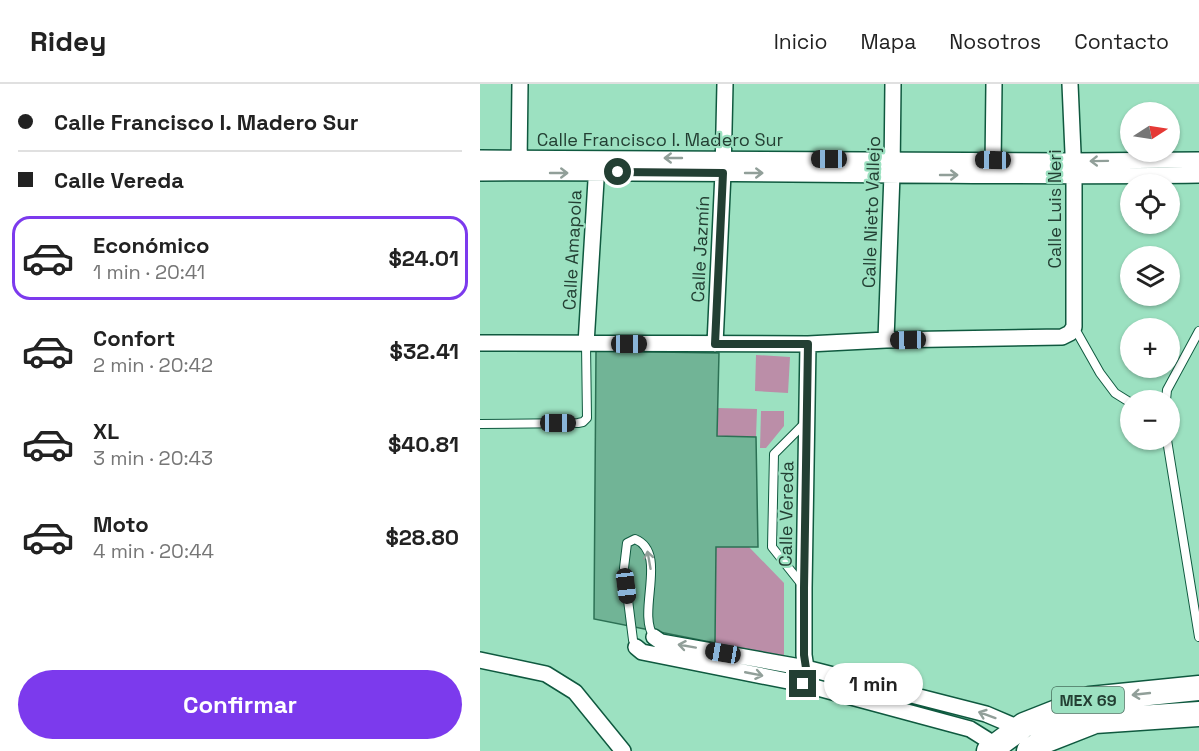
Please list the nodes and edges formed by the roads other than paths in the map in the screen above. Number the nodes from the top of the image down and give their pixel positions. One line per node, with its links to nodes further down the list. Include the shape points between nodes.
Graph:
1 (520, 84): 6 (street)
2 (725, 84): 10 (street, Calle Jazmín)
3 (893, 84): 11 (street, Calle Nieto Vallejo)
4 (994, 84): 12 (street)
5 (1070, 84): 13 (street, Calle Luis Neri)
6 (519, 157): 7 (street, Calle Francisco I. Madero Sur); 9 (street, Calle Francisco I. Madero Sur); 15 (street)
7 (480, 158)
8 (1199, 160): 13 (street, Calle Francisco I. Madero Sur, one-way to 13)
9 (597, 165): 10 (street, Calle Francisco I. Madero Sur); 15 (street, Calle Francisco I. Madero Sur, one-way to 9); 21 (street, Calle Amapola)
10 (723, 166): 11 (street, Calle Francisco I. Madero Sur); 22 (street, Calle Jazmín)
11 (892, 167): 12 (street, Calle Francisco I. Madero Sur); 19 (street, Calle Nieto Vallejo)
12 (993, 168): 13 (street, Calle Francisco I. Madero Sur)
13 (1074, 169): 16 (street, Calle Francisco I. Madero Sur); 17 (street, Calle Luis Neri)
14 (480, 173): 15 (street, Calle Francisco I. Madero Sur)
15 (518, 173)
16 (1199, 175)
17 (1072, 330): 19 (street, via 1062,337); 25 (lane)
18 (1199, 331): 24 (lane)
19 (886, 340): 23 (street)
20 (480, 343): 21 (street)
21 (586, 344): 22 (street); 27 (lane, via 583,422)
22 (715, 344): 23 (street)
23 (808, 344): 26 (street, Calle Vereda)
24 (1167, 390)
25 (1120, 396)
26 (806, 422): 29 (street, Calle Vereda); 29 (lane, via 774,454 772,547)
27 (480, 424)
28 (1169, 450): 30 (lane)
29 (804, 588): 35 (street, Calle Vereda)
30 (1195, 589): 32 (lane)
31 (654, 637): 33 (lane, one-way to 33, via 648,617 648,551 635,539 627,543 624,568); 35 (street, one-way to 31, via 661,642)
32 (1199, 637)
33 (636, 647): 36 (street, one-way to 36, via 642,652)
34 (480, 660): 42 (street, via 546,674 575,692)
35 (806, 668): 36 (street, Calle Vereda); 39 (street, one-way to 35, via 986,714)
36 (803, 684): 40 (street, via 970,729)
37 (1199, 688): 39 (main road, MEX 69, one-way to 39, via 1090,699)
38 (1199, 714): 41 (main road, MEX 69, via 1095,721)
39 (1019, 728): 40 (main road, MEX 69); 41 (street)
40 (996, 749)
41 (1031, 749)
42 (622, 751)

